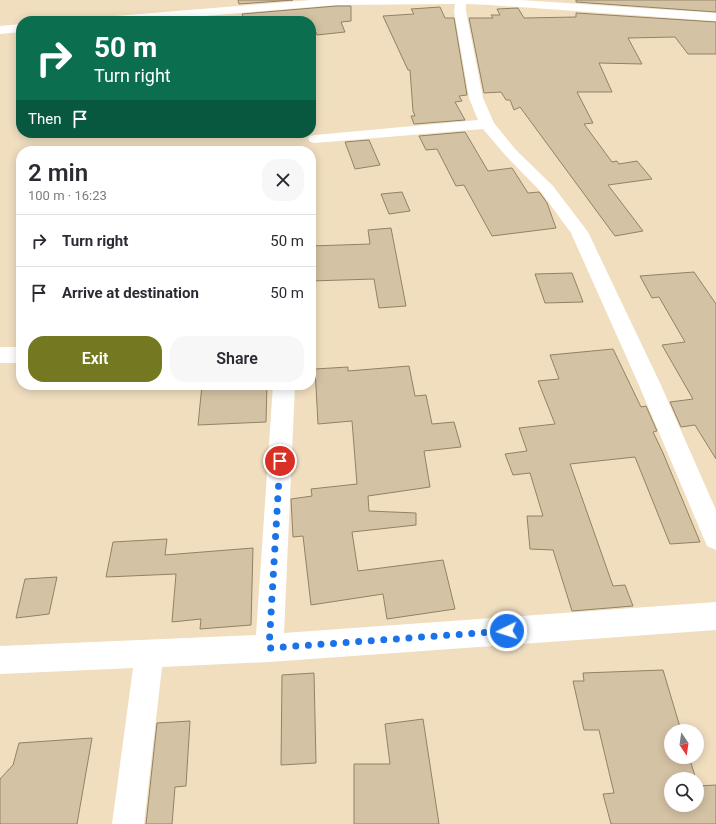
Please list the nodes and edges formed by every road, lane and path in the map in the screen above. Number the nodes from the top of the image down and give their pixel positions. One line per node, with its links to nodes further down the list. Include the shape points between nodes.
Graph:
1 (461, 2): 2 (street, via 354,1); 3 (street); 6 (street, via 460,11 476,98)
2 (166, 16)
3 (716, 17)
4 (16, 28): 5 (street)
5 (0, 30)
6 (487, 124): 7 (street); 11 (street, via 511,153 547,189 580,232)
7 (315, 139)
8 (0, 355): 9 (street)
9 (16, 355)
10 (284, 390): 13 (street)
11 (716, 538)
12 (715, 618): 13 (street)
13 (269, 648): 14 (street)
14 (149, 653): 15 (street); 16 (street)
15 (0, 660)
16 (128, 824)

